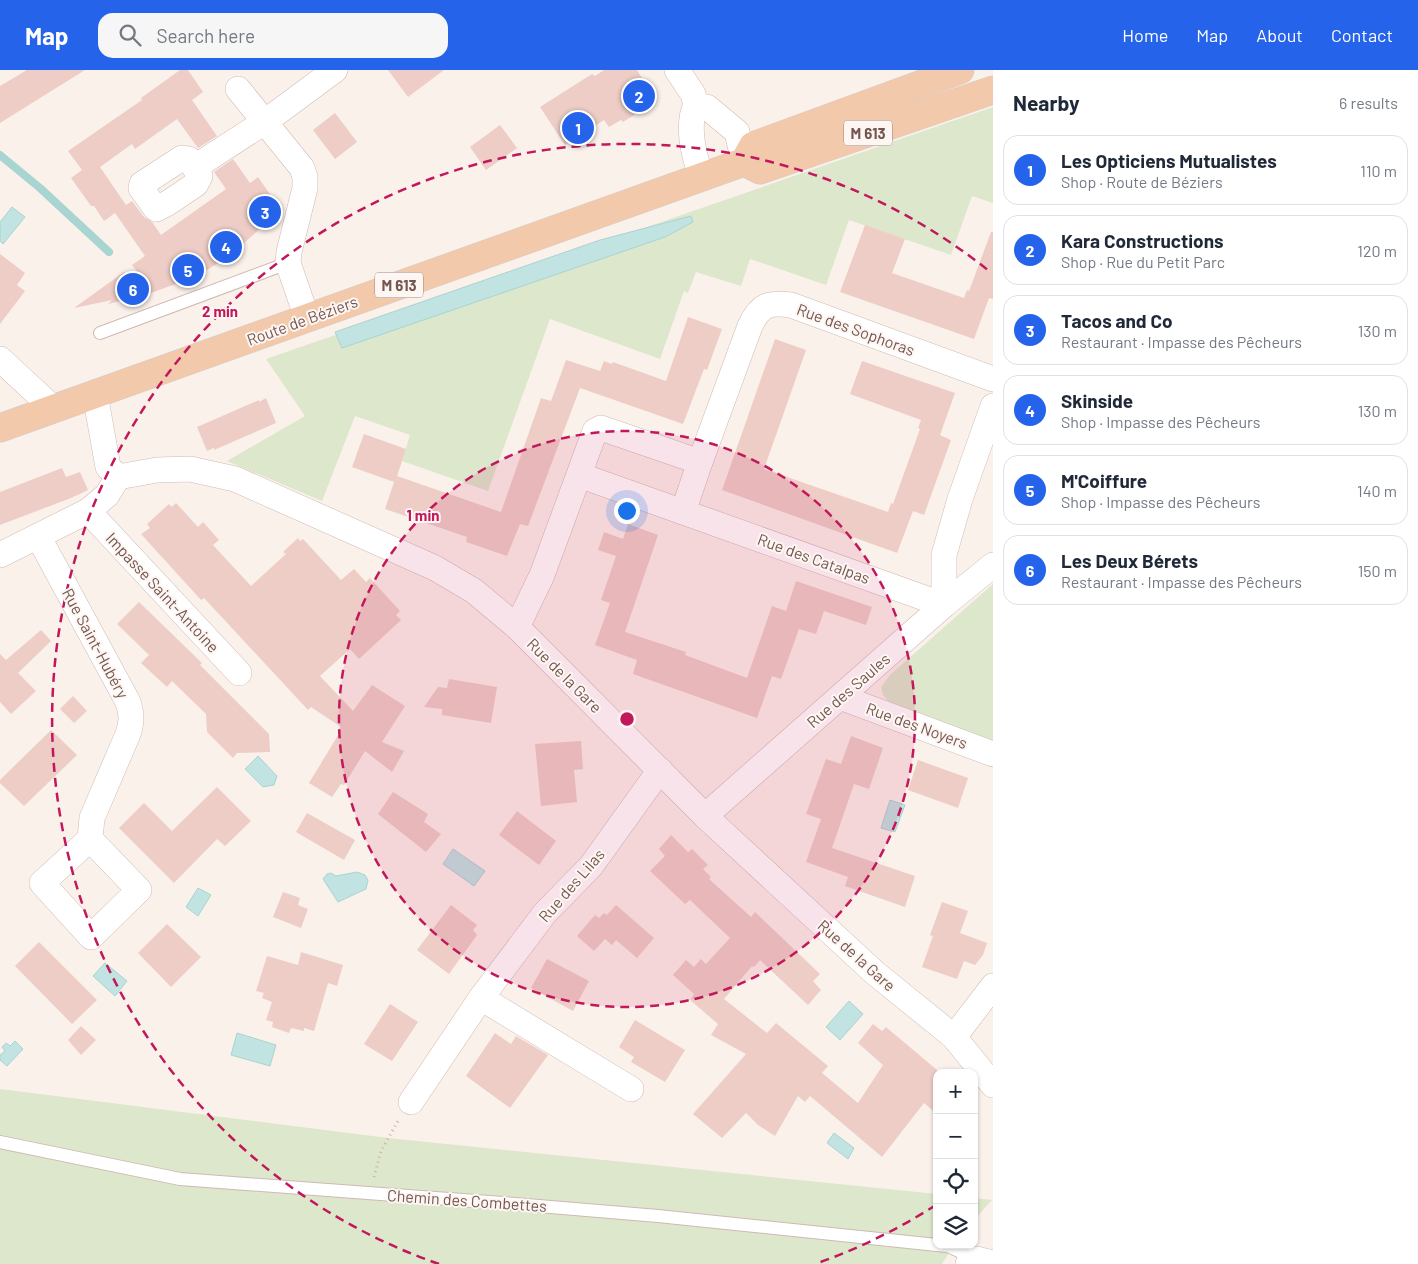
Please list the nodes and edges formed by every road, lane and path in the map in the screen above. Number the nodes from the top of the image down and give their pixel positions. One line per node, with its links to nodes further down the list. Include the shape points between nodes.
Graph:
1 (335, 70): 7 (street)
2 (677, 70): 6 (street, via 693,94)
3 (960, 70): 8 (main road, Route de Béziers / M 613, via 754,146)
4 (238, 89): 7 (street)
5 (993, 90): 8 (main road, M 613, via 760,170)
6 (696, 105): 8 (street, via 707,107 737,132); 10 (street, via 691,115 692,133 695,160)
7 (266, 121): 9 (street); 11 (street, via 302,168 305,177)
8 (744, 162): 10 (main road, Route de Béziers / M 613)
9 (195, 166)
10 (702, 177): 12 (main road, Route de Béziers / M 613)
11 (288, 263): 12 (street); 13 (lane)
12 (307, 318): 16 (main road, Route de Béziers / M 613)
13 (100, 333)
14 (0, 359): 18 (street)
15 (993, 379): 20 (street, Rue des Sophoras, via 791,305 765,306 750,326)
16 (95, 394): 18 (main road, Route de Béziers / M 613); 22 (street, via 108,467)
17 (993, 406): 28 (street, via 944,555)
18 (54, 409): 19 (main road, Route de Béziers / M 613)
19 (0, 428)
20 (700, 462): 21 (street, via 601,428 595,431); 24 (street)
21 (579, 475): 24 (street, Rue des Catalpas); 29 (street, via 542,576)
22 (118, 477): 23 (street, via 107,495); 29 (street, Rue de la Gare, via 157,470 190,469 235,479 435,568 474,591)
23 (88, 511): 25 (street); 30 (street, Impasse Saint-Antoine)
24 (683, 512): 28 (street, Rue des Catalpas)
25 (38, 536): 26 (street); 35 (street, Rue Saint-Hubéry, via 131,711 128,734 92,818)
26 (0, 554)
27 (993, 565): 28 (street, Rue des Saules)
28 (944, 605): 31 (street, Rue des Saules)
29 (517, 627): 33 (street, Rue de la Gare)
30 (239, 673)
31 (840, 697): 32 (street, Rue des Noyers); 34 (street, Rue des Saules)
32 (993, 754)
33 (660, 770): 34 (street, Rue de la Gare); 37 (street, Rue des Lilas, via 591,866 545,913)
34 (705, 816): 38 (street, Rue de la Gare, via 875,973)
35 (90, 839)
36 (993, 986): 38 (street)
37 (482, 998): 40 (street); 41 (street, Rue des Lilas)
38 (954, 1037): 39 (street, Rue de la Gare)
39 (989, 1069)
40 (631, 1089)
41 (411, 1102): 43 (path, via 381,1151)
42 (0, 1142): 43 (lane, Chemin des Combettes, via 180,1179)
43 (370, 1193): 44 (lane, Chemin des Combettes, via 658,1216)
44 (933, 1245)
45 (954, 1249): 46 (lane, Chemin des Combettes)
46 (979, 1262)

